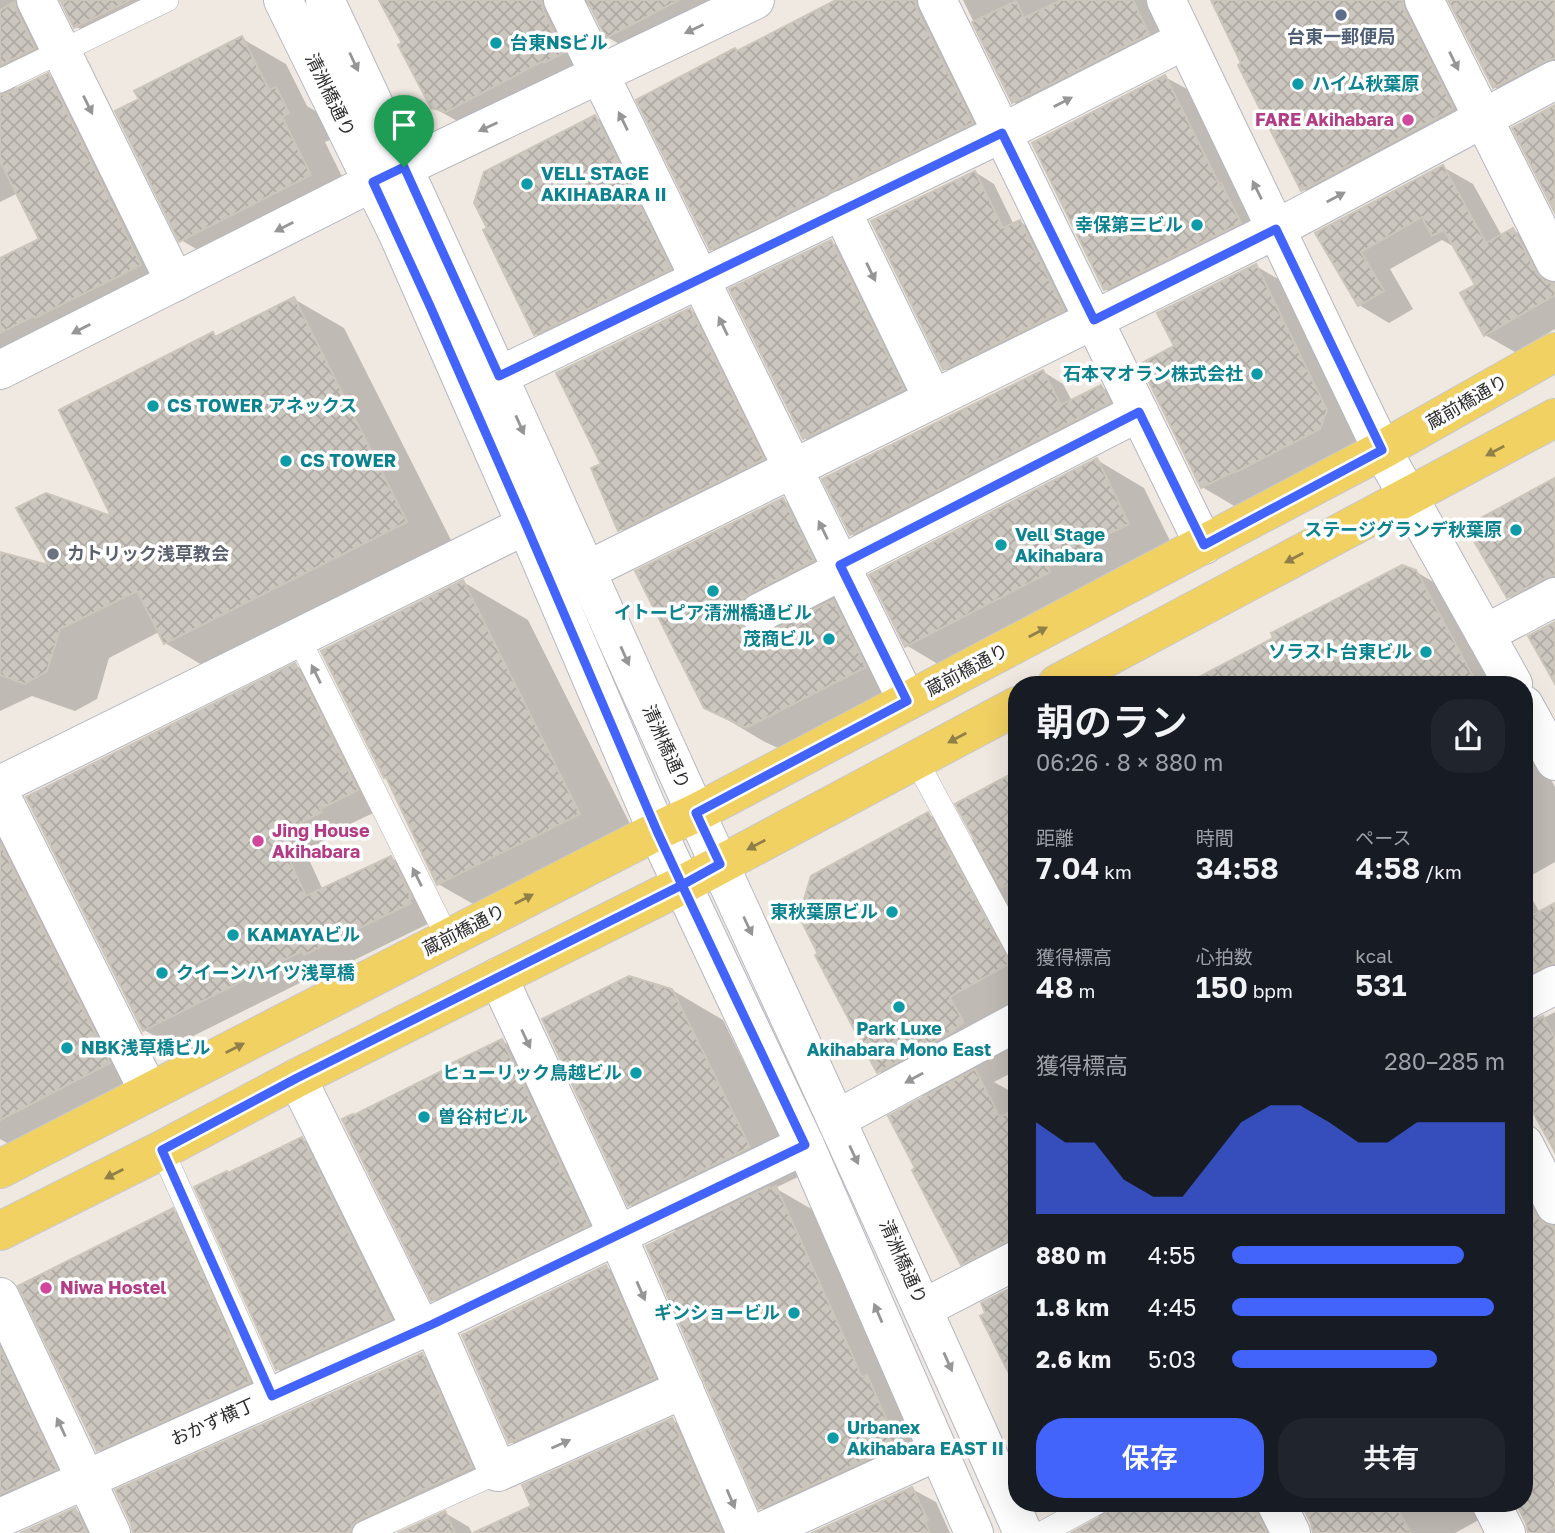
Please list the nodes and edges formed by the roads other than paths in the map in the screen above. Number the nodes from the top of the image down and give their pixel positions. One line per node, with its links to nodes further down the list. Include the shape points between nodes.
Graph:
1 (37, 0): 11 (street)
2 (166, 0): 11 (lane)
3 (283, 0): 17 (street, 清洲橋通り)
4 (325, 0): 17 (street, 清洲橋通り, one-way to 17)
5 (563, 0): 12 (street)
6 (755, 0): 12 (street, one-way to 12)
7 (937, 0): 16 (street)
8 (1166, 0): 10 (street)
9 (1424, 0): 15 (street, one-way to 15)
10 (1185, 40): 16 (street, one-way to 10); 19 (street, one-way to 10)
11 (62, 51): 14 (lane); 22 (street, one-way to 22)
12 (600, 74): 17 (street, one-way to 17); 21 (street, one-way to 12)
13 (1555, 80): 15 (street)
14 (0, 81)
15 (1483, 118): 19 (street, one-way to 15); 20 (street)
16 (1002, 133): 18 (street); 23 (street)
17 (389, 175): 22 (street, one-way to 22); 26 (street, 清洲橋通り); 33 (street, 清洲橋通り, via 398,234)
18 (841, 211): 21 (street); 27 (street, one-way to 27)
19 (1276, 229): 23 (street); 30 (street)
20 (1555, 262)
21 (700, 278): 26 (street); 31 (street, one-way to 21)
22 (175, 282): 25 (street, one-way to 25)
23 (1094, 320): 27 (street); 28 (street)
24 (1555, 352): 30 (main road, 蔵前橋通り)
25 (0, 370)
26 (499, 376): 36 (street, 清洲橋通り, one-way to 36)
27 (933, 399): 31 (street)
28 (1139, 412): 34 (street); 35 (street)
29 (1555, 418): 32 (main road, one-way to 32)
30 (1382, 450): 32 (street); 34 (main road, 蔵前橋通り)
31 (793, 468): 35 (street, one-way to 31); 36 (street)
32 (1409, 498): 39 (street); 41 (main road, one-way to 41)
33 (526, 525): 40 (street); 49 (street, 清洲橋通り)
34 (1204, 545): 43 (main road, 蔵前橋通り, one-way to 34)
35 (842, 568): 38 (street); 43 (street)
36 (586, 571): 48 (street, 清洲橋通り, one-way to 48)
37 (1555, 597): 39 (street)
38 (759, 613)
39 (1485, 634): 42 (street)
40 (298, 637): 46 (street); 53 (lane, one-way to 40)
41 (1075, 676)
42 (1509, 676)
43 (907, 701): 48 (main road, 蔵前橋通り)
44 (1008, 711): 45 (main road, one-way to 45)
45 (916, 760): 50 (main road, one-way to 50); 52 (lane)
46 (0, 785)
47 (0, 794): 59 (street)
48 (696, 813): 49 (main road, 蔵前橋通り); 50 (street, 清洲橋通り)
49 (657, 831): 51 (street, 清洲橋通り); 53 (main road, 蔵前橋通り, one-way to 49)
50 (720, 864): 51 (main road); 60 (street, 清洲橋通り, one-way to 60)
51 (682, 885): 54 (main road); 61 (street, 清洲橋通り)
52 (1008, 931)
53 (448, 939): 59 (main road, 蔵前橋通り, one-way to 53)
54 (498, 977): 58 (main road); 67 (street, one-way to 67)
55 (1555, 985): 56 (street)
56 (1533, 996)
57 (1008, 1027): 60 (street, one-way to 60)
58 (297, 1078): 62 (main road); 71 (street)
59 (149, 1092): 64 (main road, 蔵前橋通り)
60 (837, 1119): 70 (street, 清洲橋通り, one-way to 70)
61 (805, 1145): 67 (street, おかず横丁); 74 (street, 清洲橋通り, one-way to 61)
62 (162, 1150): 66 (main road, one-way to 66); 73 (lane)
63 (1533, 1162): 65 (street)
64 (0, 1169)
65 (1555, 1205)
66 (0, 1231)
67 (617, 1236): 71 (street, おかず横丁); 72 (street, one-way to 72)
68 (1008, 1265): 70 (street)
69 (0, 1297): 76 (street, one-way to 69)
70 (924, 1308): 77 (street, 清洲橋通り, one-way to 77)
71 (427, 1327): 73 (street, おかず横丁); 75 (street)
72 (684, 1389): 75 (street, one-way to 72); 85 (street, one-way to 85)
73 (272, 1396): 76 (street, おかず横丁)
74 (938, 1451): 86 (street); 87 (street, 清洲橋通り)
75 (498, 1472): 84 (lane)
76 (86, 1479): 82 (street, おかず横丁); 83 (street)
77 (1008, 1499)
78 (1014, 1512): 88 (street, 清洲橋通り, one-way to 88)
79 (1080, 1512): 89 (lane)
80 (1280, 1512): 90 (street)
81 (1496, 1512): 91 (street)
82 (0, 1518)
83 (111, 1533)
84 (364, 1533)
85 (746, 1533)
86 (759, 1533)
87 (974, 1533)
88 (1023, 1533)
89 (1042, 1533)
90 (1291, 1533)
91 (1506, 1533)

